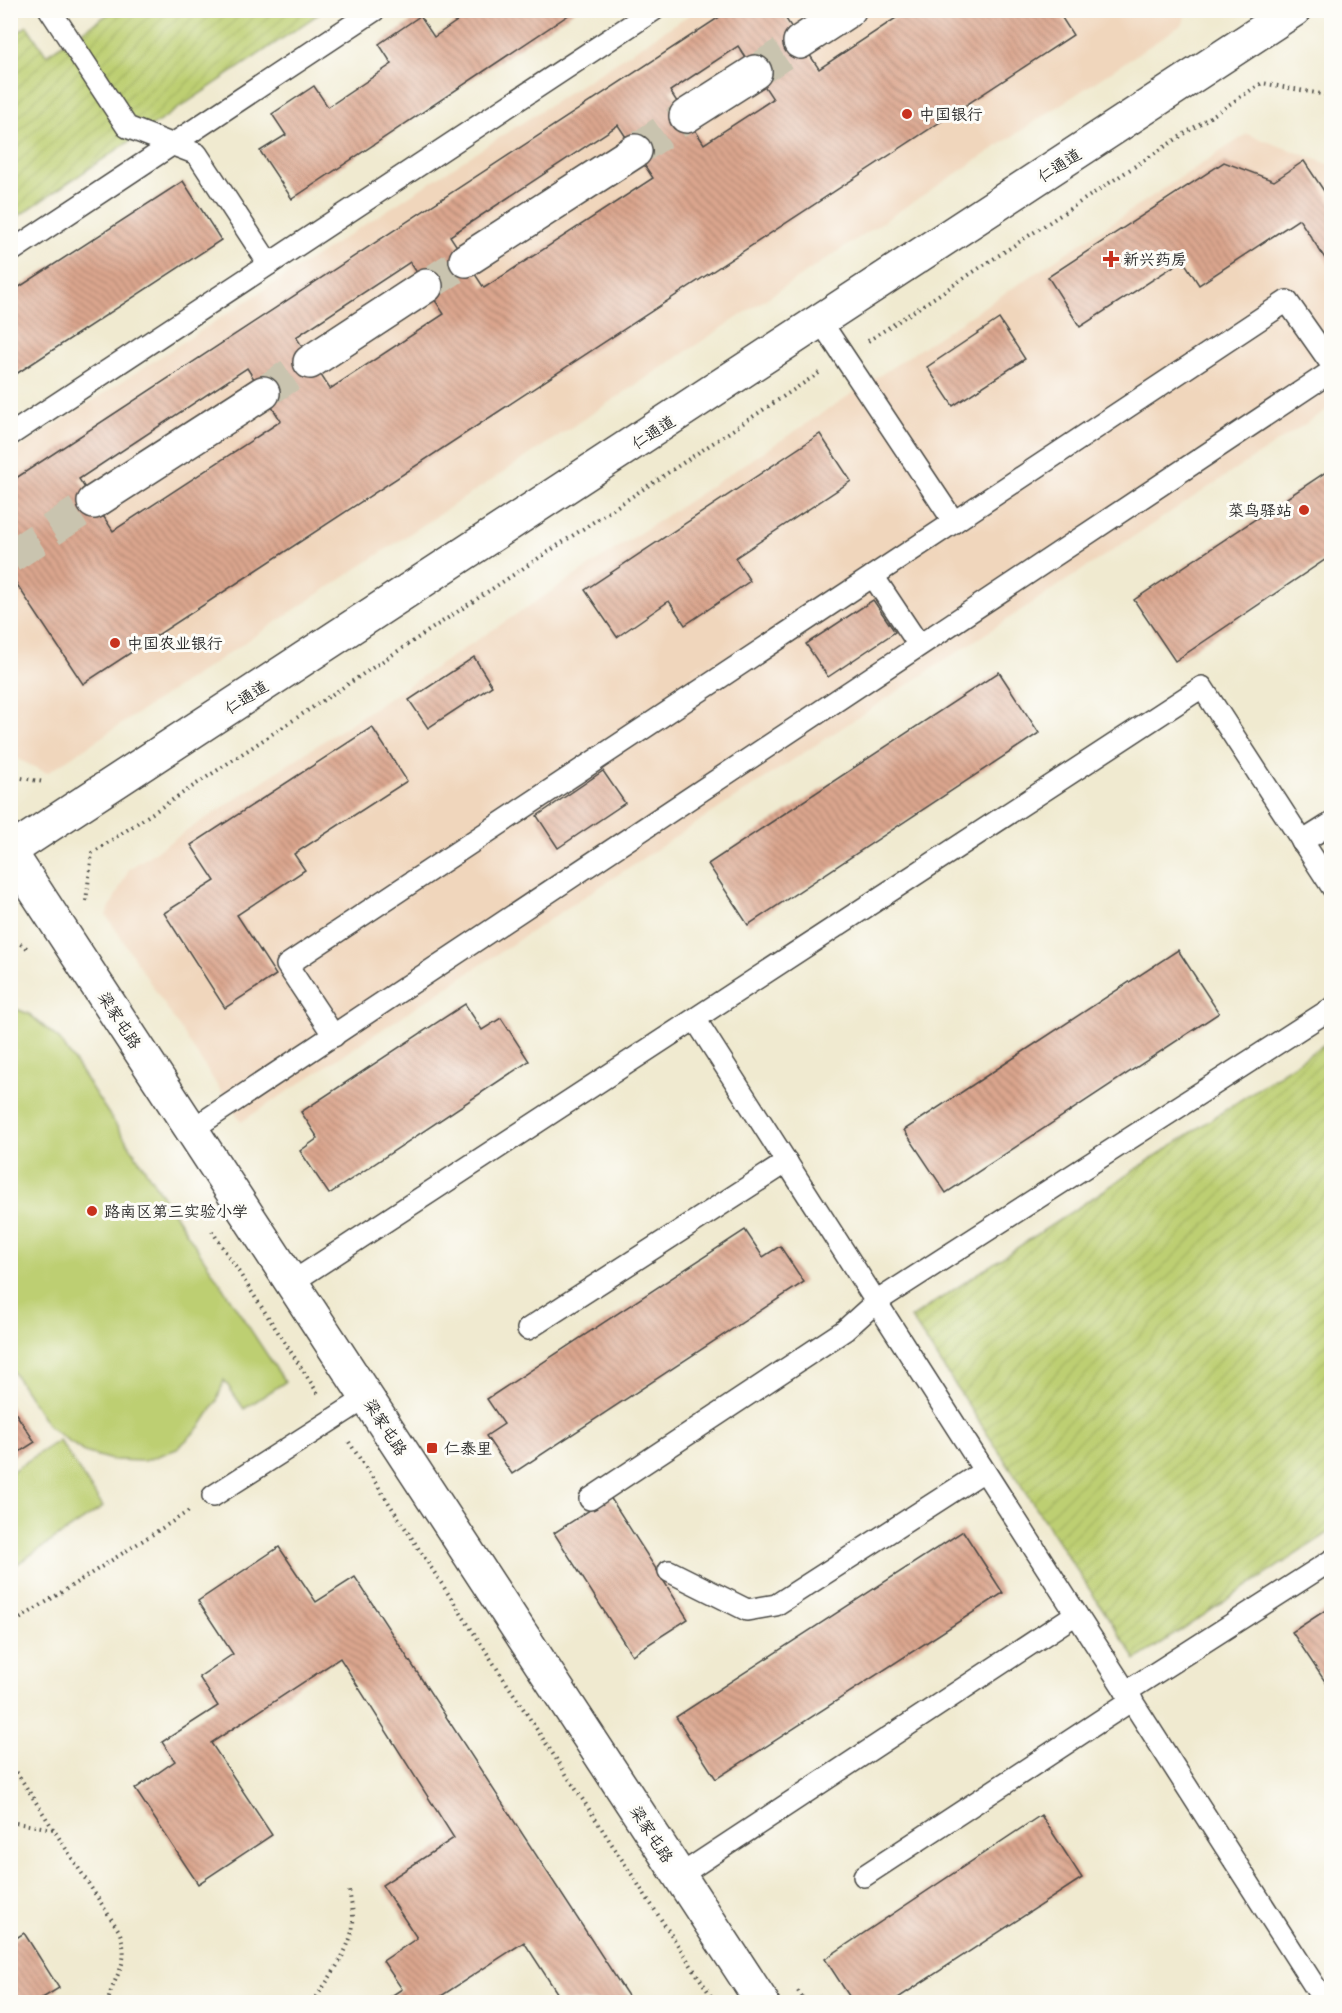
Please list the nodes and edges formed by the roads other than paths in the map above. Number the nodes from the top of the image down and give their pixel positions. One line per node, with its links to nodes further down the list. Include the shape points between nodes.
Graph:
1 (375, 10): 9 (lane)
2 (654, 10): 13 (lane)
3 (849, 10): 6 (street)
4 (1294, 10): 15 (street, 仁通道)
5 (52, 11): 9 (lane, via 127,127)
6 (800, 42)
7 (755, 72): 8 (street)
8 (686, 116)
9 (173, 145): 11 (lane); 13 (lane, via 197,154)
10 (634, 151): 12 (street)
11 (10, 252)
12 (466, 260)
13 (269, 264): 20 (lane)
14 (426, 286): 16 (street)
15 (821, 322): 22 (lane); 27 (street, 仁通道)
16 (310, 362)
17 (1332, 365): 22 (lane, via 1287,301)
18 (1332, 371): 24 (lane)
19 (263, 393): 21 (street)
20 (10, 435)
21 (94, 502)
22 (954, 522): 23 (lane)
23 (873, 576): 24 (lane); 31 (lane, via 287,965)
24 (919, 645): 31 (lane)
25 (1332, 823): 26 (lane)
26 (1302, 842): 28 (lane); 30 (lane, via 1202,687)
27 (10, 851): 32 (street, 梁家屯路)
28 (1332, 887)
29 (1332, 1008): 35 (lane)
30 (695, 1019): 33 (lane); 34 (lane)
31 (334, 1035): 32 (lane)
32 (191, 1130): 34 (street, 梁家屯路)
33 (787, 1162): 35 (lane); 36 (lane)
34 (291, 1283): 37 (street, 梁家屯路)
35 (876, 1302): 38 (lane); 40 (lane, via 845,1330)
36 (528, 1329)
37 (366, 1398): 39 (lane); 45 (street, 梁家屯路)
38 (984, 1471): 42 (lane, via 776,1605 747,1610); 43 (lane)
39 (213, 1496)
40 (590, 1499)
41 (1332, 1560): 44 (lane)
42 (669, 1571)
43 (1076, 1614): 44 (lane); 45 (lane)
44 (1129, 1696): 46 (lane); 47 (lane)
45 (679, 1876): 48 (street, 梁家屯路)
46 (864, 1876)
47 (1318, 1993)
48 (762, 2002)

